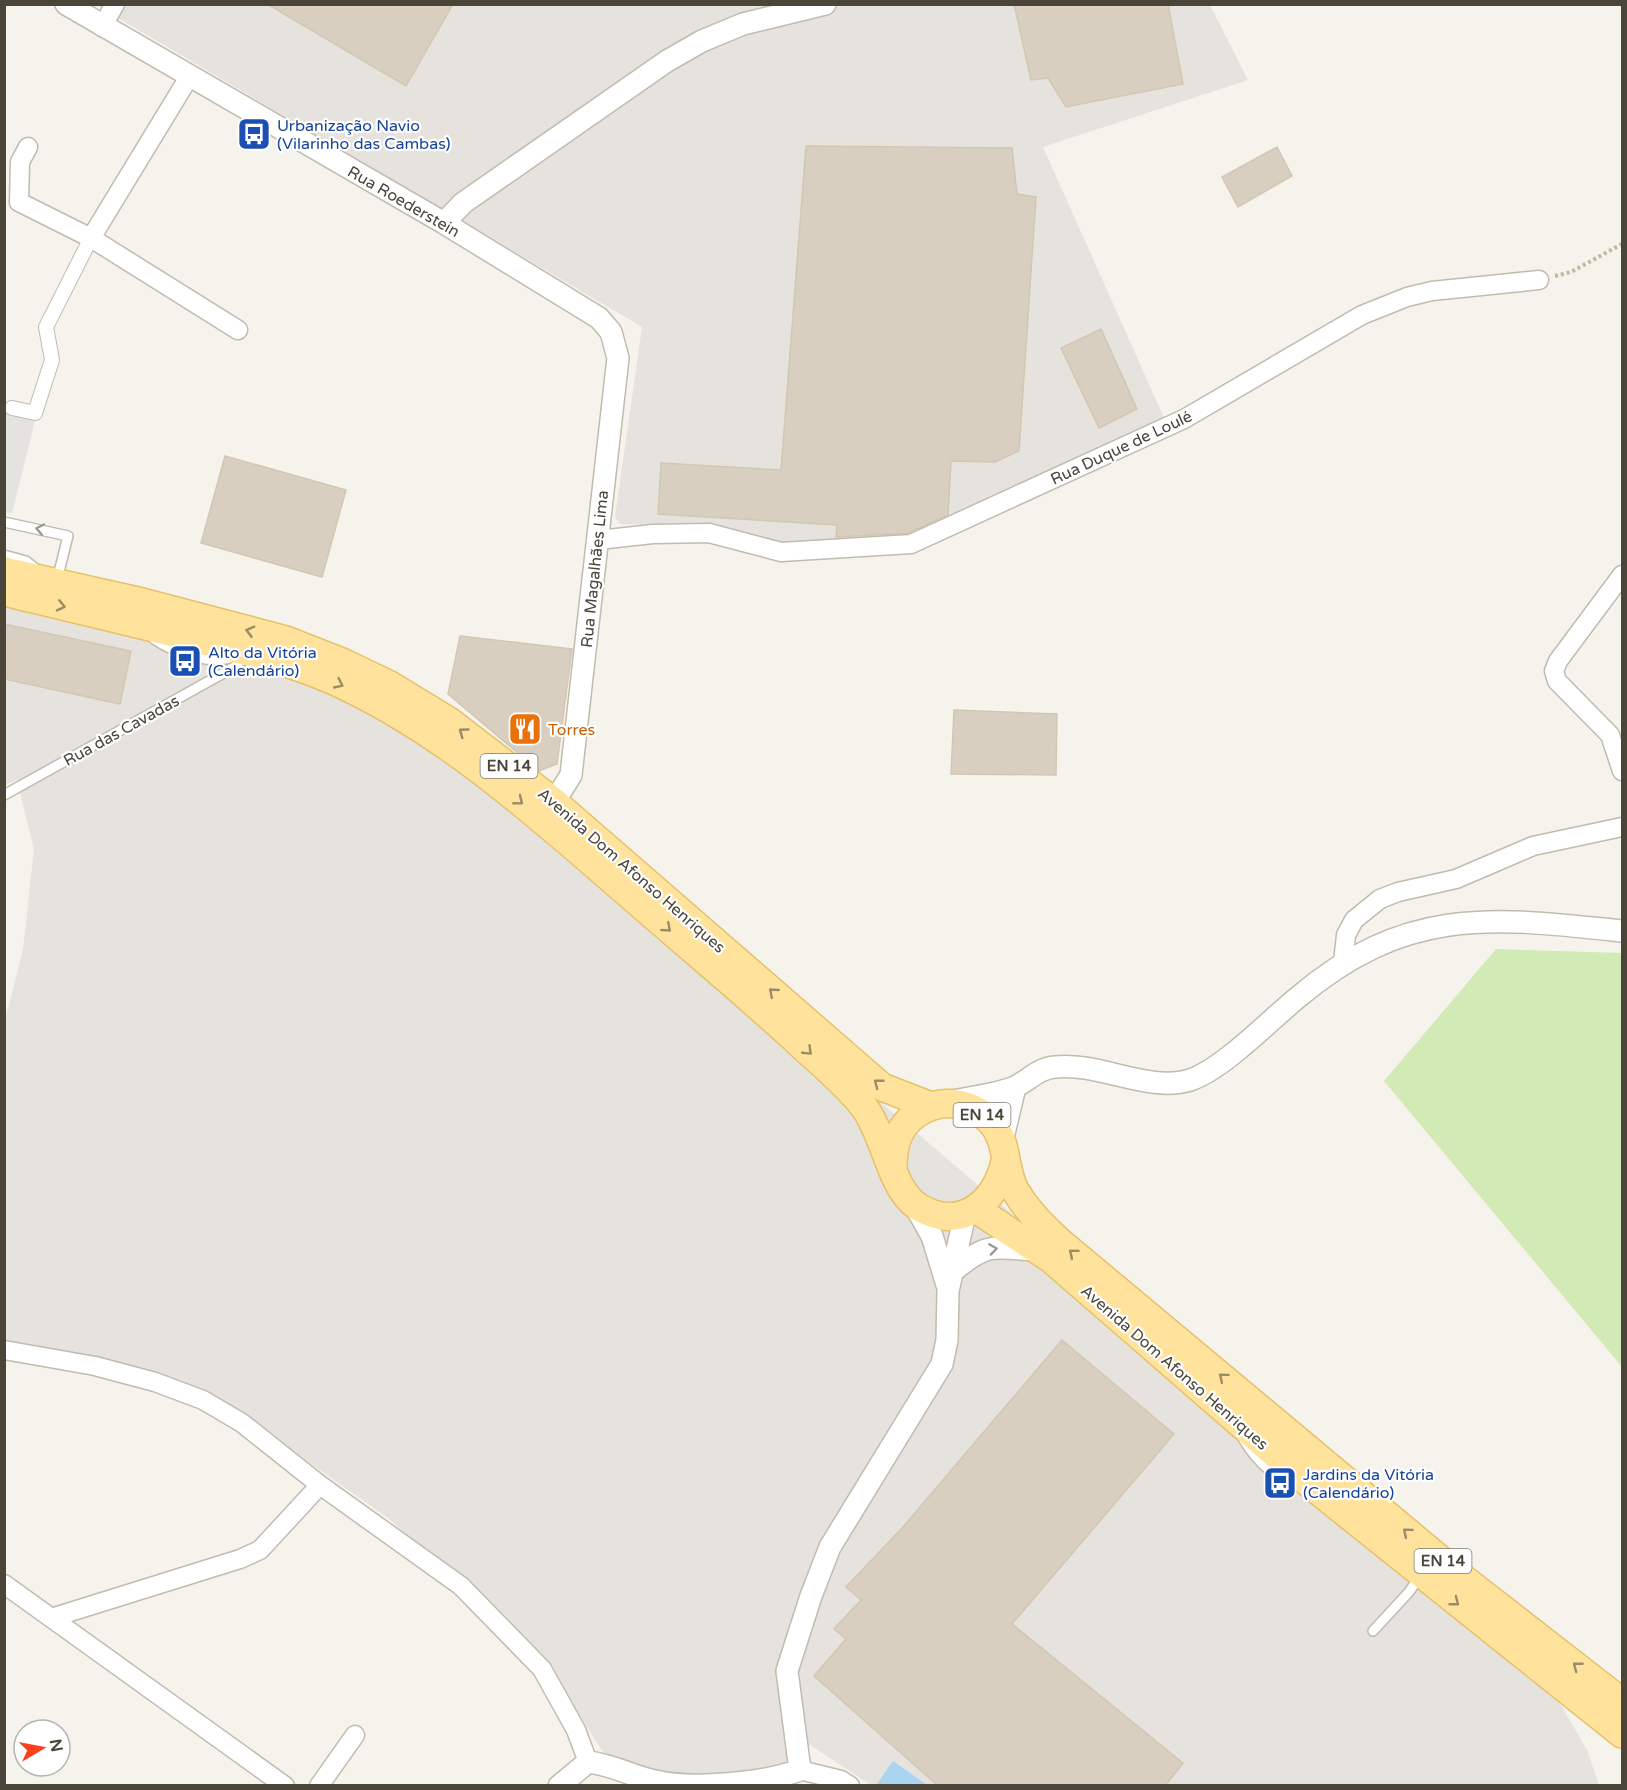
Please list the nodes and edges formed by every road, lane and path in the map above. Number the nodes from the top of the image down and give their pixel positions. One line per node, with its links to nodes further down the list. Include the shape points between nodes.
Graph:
1 (66, 4): 4 (street, Rua Roederstein)
2 (115, 4): 4 (street)
3 (825, 4): 7 (street, via 743,24 667,61 463,203)
4 (102, 27): 5 (street, Rua Roederstein)
5 (189, 77): 7 (street, Rua Roederstein); 8 (street)
6 (28, 147): 8 (street, via 20,162 19,202)
7 (444, 223): 12 (street, Rua Roederstein, via 599,318)
8 (91, 238): 11 (street); 13 (street, via 46,327 52,360 35,413)
9 (1623, 244): 10 (path, via 1571,272)
10 (1539, 280): 15 (street, Rua Duque de Loulé, via 1432,291 1378,309 1184,420 911,544 781,552 708,533)
11 (238, 330)
12 (611, 332): 15 (street, Rua Magalhães Lima, via 618,358)
13 (12, 408)
14 (4, 522): 19 (lane, one-way to 14, via 68,536)
15 (598, 540): 24 (street, Rua Magalhães Lima, via 571,775)
16 (4, 555): 19 (lane, via 26,561)
17 (4, 571): 19 (main road, Avenida Dom Afonso Henriques / EN 14)
18 (1623, 575): 22 (street, via 1554,671 1557,681 1610,735)
19 (50, 581): 24 (main road, Avenida Dom Afonso Henriques / EN 14, one-way to 19, via 448,721 390,685 342,662 286,640)
20 (4, 592): 21 (main road, Avenida Dom Afonso Henriques / EN 14, one-way to 21, via 148,626)
21 (241, 658): 23 (lane, Rua das Cavadas); 31 (main road, Avenida Dom Afonso Henriques / EN 14, one-way to 31, via 303,669 380,704 435,737 515,797 810,1053 864,1106 881,1135)
22 (1623, 771)
23 (4, 795)
24 (554, 802): 29 (main road, Avenida Dom Afonso Henriques / EN 14, one-way to 24, via 882,1087)
25 (1623, 827): 27 (street, via 1533,846 1465,875 1380,899 1354,920 1346,935)
26 (1623, 931): 27 (street, via 1508,920 1459,923 1393,939)
27 (1342, 963): 28 (street, via 1215,1067 1188,1081 1157,1082 1087,1068 1053,1066)
28 (1015, 1087): 29 (street); 30 (street)
29 (936, 1104): 30 (main road, Avenida Dom Afonso Henriques / EN 14, via 954,1103 978,1111 989,1120); 31 (main road, EN 14, via 914,1115 901,1129 893,1148)
30 (1004, 1152): 33 (main road, via 1001,1180 991,1197); 42 (main road, Avenida Dom Afonso Henriques / EN 14, one-way to 30, via 1460,1576 1060,1242 1030,1214 1014,1188)
31 (893, 1168): 32 (main road, Avenida Dom Afonso Henriques / EN 14, via 900,1188)
32 (914, 1204): 33 (main road, via 930,1213 948,1216); 35 (street)
33 (971, 1211): 34 (main road, Avenida Dom Afonso Henriques / EN 14); 35 (street)
34 (1039, 1250): 35 (street, one-way to 34, via 975,1253 993,1246); 38 (main road, Avenida Dom Afonso Henriques / EN 14, via 1241,1426)
35 (951, 1281): 46 (street, via 942,1364 830,1547 787,1671)
36 (4, 1350): 37 (street, via 95,1366 203,1400 242,1423)
37 (320, 1485): 40 (street, via 260,1550); 45 (street, via 461,1587 542,1669 576,1730)
38 (1421, 1574): 41 (lane); 43 (main road, Avenida Dom Afonso Henriques / EN 14, one-way to 43)
39 (4, 1584): 40 (street)
40 (51, 1618): 47 (street)
41 (1373, 1631)
42 (1623, 1702)
43 (1623, 1734)
44 (355, 1735): 48 (street)
45 (588, 1762): 46 (street, via 610,1764 653,1781 679,1785 774,1779); 49 (street)
46 (800, 1770): 50 (street)
47 (285, 1785)
48 (319, 1785)
49 (560, 1785)
50 (850, 1785)

